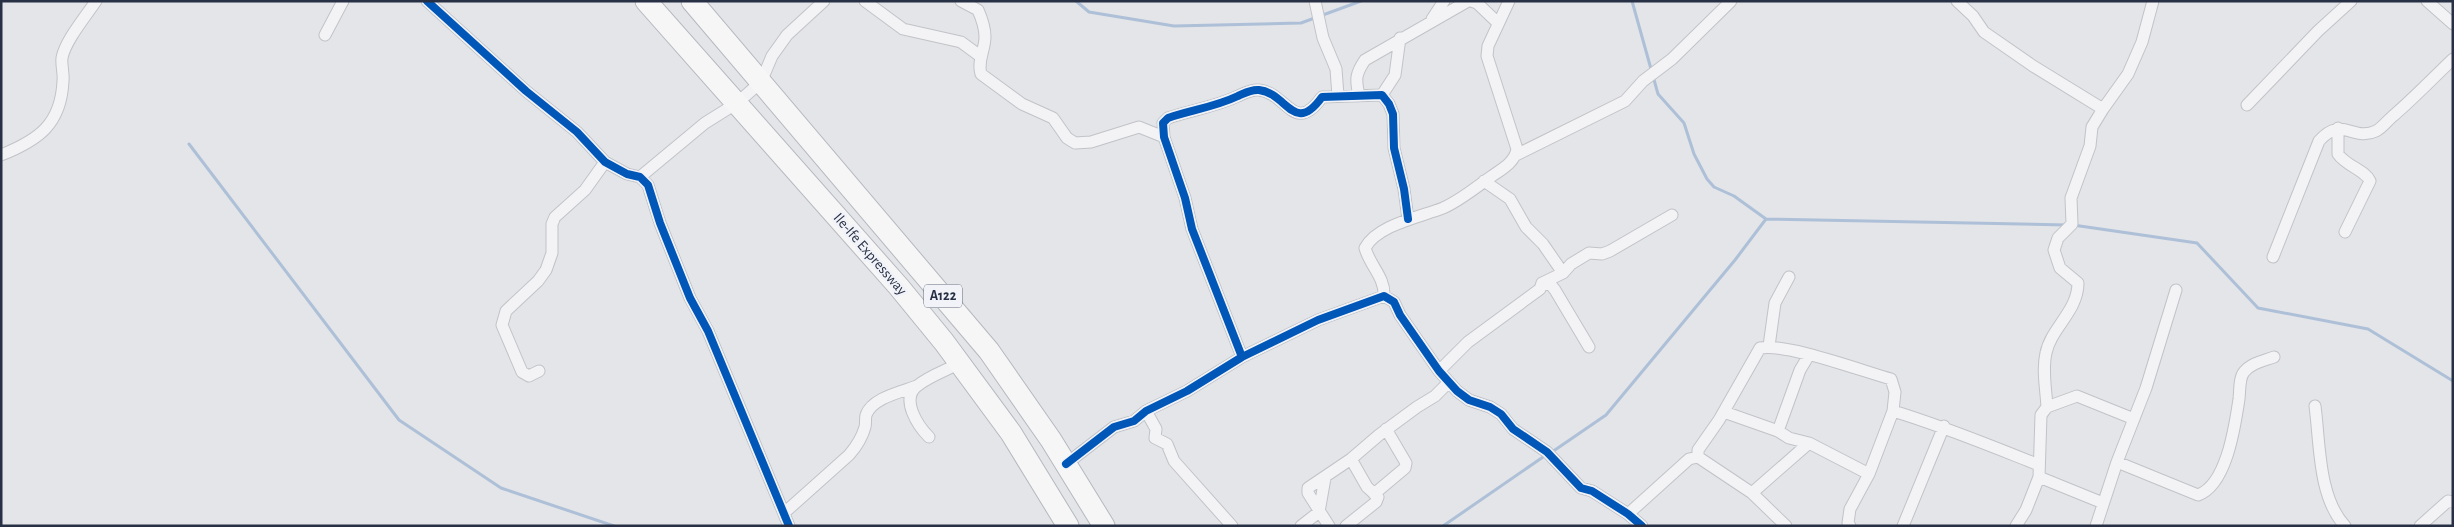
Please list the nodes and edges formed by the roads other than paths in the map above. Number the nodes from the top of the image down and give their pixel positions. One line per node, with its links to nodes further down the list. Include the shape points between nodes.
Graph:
1 (96, 1): 33 (street, via 62,57 61,105 52,123 37,137)
2 (343, 1): 20 (street)
3 (427, 1): 35 (street, via 576,132)
4 (646, 1): 28 (highway, Ile-Ife Expressway / A122)
5 (692, 1): 24 (highway, Ile-Ife Expressway / A122)
6 (824, 1): 24 (street, via 787,35 772,56)
7 (865, 1): 22 (street, via 902,29 961,42)
8 (961, 1): 22 (street, via 978,10 984,25 985,39)
9 (1315, 1): 27 (street, via 1323,38 1336,70)
10 (1470, 1): 17 (street); 19 (street, via 1477,3)
11 (1509, 1): 19 (street)
12 (1731, 1): 34 (street, via 1625,101)
13 (1957, 1): 30 (street, via 1984,32)
14 (2153, 1): 30 (street, via 2142,42 2128,74)
15 (2351, 1): 29 (street)
16 (2428, 1): 18 (street)
17 (1446, 6): 21 (street, via 1430,22)
18 (2451, 19)
19 (1498, 23): 34 (street, via 1487,56 1517,149)
20 (325, 35)
21 (1400, 38): 25 (street, via 1365,60 1355,79); 26 (street, via 1395,75)
22 (980, 56): 32 (street, via 981,74 1022,104 1053,118 1067,138 1075,143 1091,142 1139,127)
23 (2453, 59): 31 (street, via 2375,131 2357,133)
24 (761, 82): 28 (street); 49 (highway, Ile-Ife Expressway / A122)
25 (1359, 94): 26 (street); 27 (street)
26 (1382, 95): 39 (street, via 1393,114 1394,148)
27 (1338, 96): 32 (street, via 1322,97 1308,112 1299,113 1292,112 1279,99 1262,90 1252,90 1220,105 1168,118 1163,124)
28 (737, 103): 36 (street, via 705,123); 53 (highway, Ile-Ife Expressway / A122, via 899,287)
29 (2247, 105)
30 (2102, 109): 59 (street, via 2092,127 2090,146 2071,198 2072,224 2058,238 2054,250 2060,268 2078,283 2078,292 2046,352)
31 (2338, 128): 40 (street, via 2338,154 2348,165 2368,176 2370,181); 41 (street, via 2328,131 2319,141)
32 (1164, 137): 51 (street, via 1186,198 1192,229)
33 (1, 154)
34 (1516, 156): 37 (street)
35 (604, 162): 36 (street); 54 (street, via 585,190 555,217 552,253 546,270 506,311 502,326 522,372 529,376)
36 (640, 177): 82 (street, via 648,185 690,298 708,331)
37 (1484, 182): 39 (street, via 1444,208); 42 (street, via 1510,199 1526,227 1543,244)
38 (1672, 215): 42 (street, via 1610,251 1589,253)
39 (1408, 219): 46 (street, via 1374,236 1365,248 1383,281)
40 (2345, 232)
41 (2273, 257)
42 (1563, 273): 44 (street)
43 (1789, 277): 47 (street, via 1775,303)
44 (1542, 283): 48 (street, via 1551,285 1555,290); 55 (street, via 1540,289 1468,342)
45 (2176, 290): 63 (street)
46 (1384, 296): 51 (street, via 1318,320); 55 (street, via 1394,302)
47 (1769, 346): 50 (street); 62 (street, via 1760,348)
48 (1589, 347)
49 (989, 351): 53 (highway); 72 (highway, Ile-Ife Expressway / A122)
50 (1809, 355): 61 (street, via 1891,379 1895,392); 66 (street, via 1800,370)
51 (1242, 357): 60 (street, via 1186,392)
52 (2274, 357): 71 (street, via 2250,365 2242,374 2228,455 2206,492 2198,495)
53 (963, 367): 57 (street); 87 (highway, Ile-Ife Expressway / A122, via 1011,433)
54 (539, 371)
55 (1439, 371): 56 (street)
56 (1449, 382): 65 (street, via 1435,396); 83 (street, via 1469,400 1501,414 1513,430 1547,452 1582,488)
57 (916, 386): 67 (street, via 911,394 912,412 919,428); 82 (street, via 883,399 866,414 865,428 849,455)
58 (2315, 406): 84 (street, via 2326,494)
59 (2047, 407): 63 (street, via 2077,396); 73 (street, via 2041,415)
60 (1146, 411): 72 (street, via 1134,421 1114,427); 89 (street, via 1156,429 1156,438 1167,444 1174,461)
61 (1894, 411): 64 (street); 74 (street)
62 (1724, 412): 66 (street); 69 (street, via 1698,450)
63 (2134, 419): 71 (street)
64 (1944, 426): 73 (street); 95 (street)
65 (1386, 429): 70 (street); 78 (street, via 1406,463 1405,468)
66 (1778, 431): 68 (street, via 1789,438)
67 (929, 438)
68 (1809, 443): 74 (street); 77 (street)
69 (1698, 458): 77 (street); 83 (street, via 1689,459)
70 (1351, 459): 76 (street); 78 (street)
71 (2117, 462): 80 (street)
72 (1066, 464): 88 (highway, Ile-Ife Expressway / A122)
73 (2039, 464): 75 (street)
74 (1868, 474): 85 (street, via 1850,509)
75 (2039, 477): 80 (street); 96 (street)
76 (1325, 478): 81 (street); 81 (street, via 1307,491)
77 (1752, 493): 94 (street)
78 (1374, 494): 92 (street, via 1378,497 1376,502)
79 (2453, 502): 98 (street, via 2448,501 2441,506)
80 (2103, 503): 97 (street)
81 (1320, 512): 90 (street); 91 (street)
82 (784, 513): 86 (street)
83 (1628, 514): 93 (street)
84 (2338, 524)
85 (1848, 525)
86 (789, 526)
87 (1068, 526)
88 (1104, 526)
89 (1232, 526)
90 (1301, 526)
91 (1329, 526)
92 (1346, 526)
93 (1642, 526)
94 (1786, 526)
95 (1903, 526)
96 (2016, 526)
97 (2096, 526)
98 (2420, 526)

